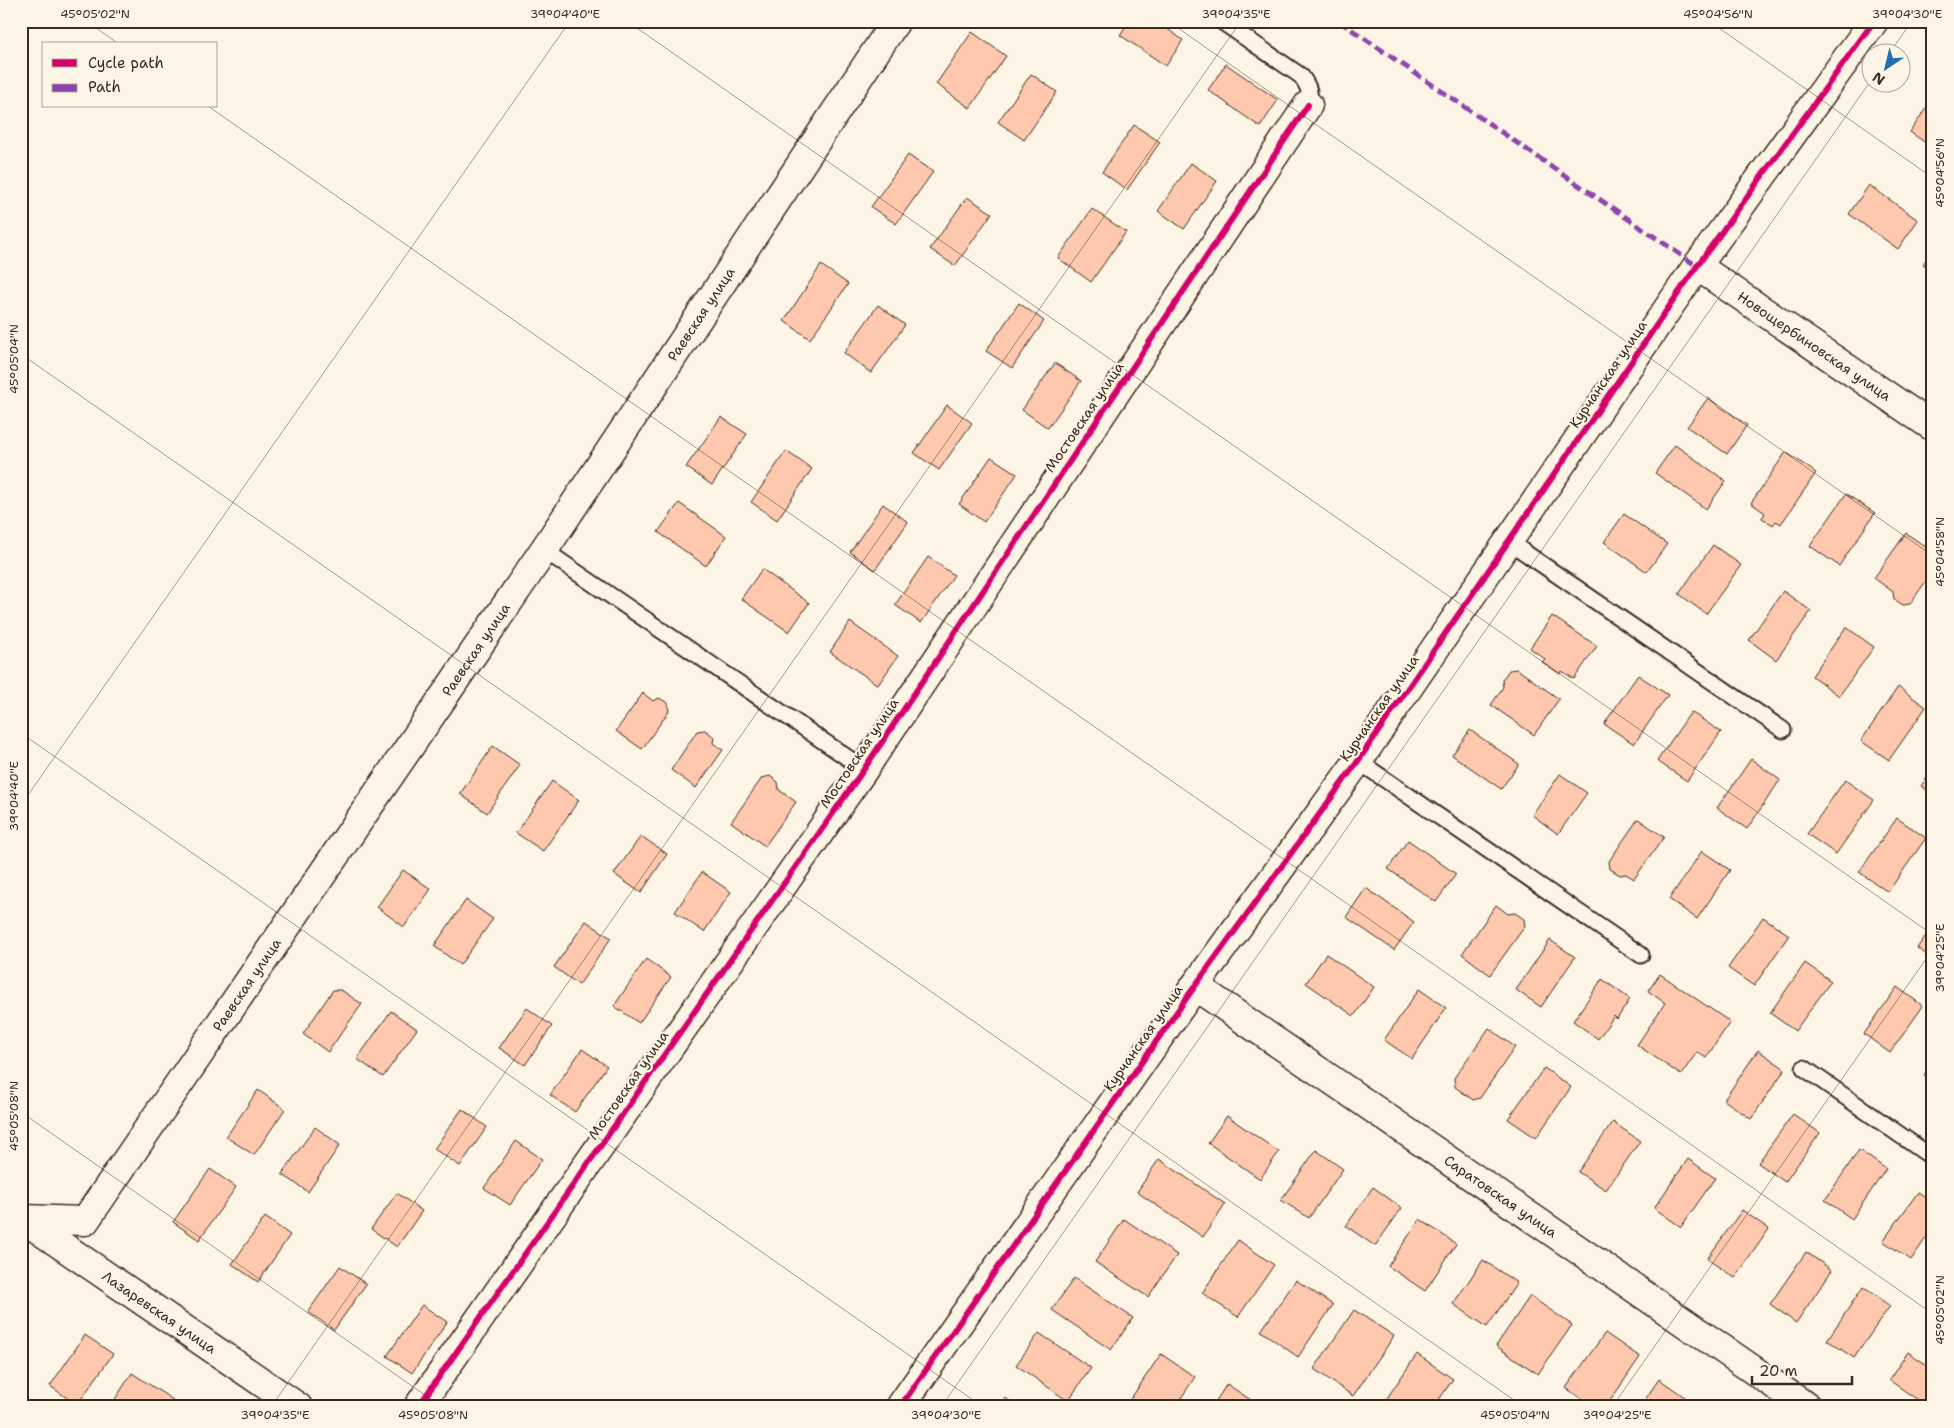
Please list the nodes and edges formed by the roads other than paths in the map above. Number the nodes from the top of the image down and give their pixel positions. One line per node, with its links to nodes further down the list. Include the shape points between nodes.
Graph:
1 (896, 21): 8 (street, Раевская улица)
2 (1221, 21): 4 (lane, via 1301,76 1311,94)
3 (1874, 21): 5 (street, Курчанская улица)
4 (1308, 105): 11 (street, Мостовская улица)
5 (1697, 266): 6 (street, Новощербиновская улица); 7 (street, Курчанская улица)
6 (1933, 427)
7 (1508, 541): 9 (lane); 10 (street, Курчанская улица)
8 (544, 550): 11 (lane); 16 (street, Раевская улица, via 85,1221)
9 (1783, 730)
10 (1358, 761): 12 (lane); 13 (street, Курчанская улица)
11 (864, 768): 18 (street, Мостовская улица)
12 (1641, 955)
13 (1195, 986): 19 (street, Курчанская улица); 20 (street, Саратовская улица)
14 (1804, 1068): 15 (lane)
15 (1933, 1158)
16 (22, 1220): 17 (street, Лазаревская улица)
17 (298, 1407)
18 (418, 1407)
19 (900, 1407)
20 (1807, 1407)

